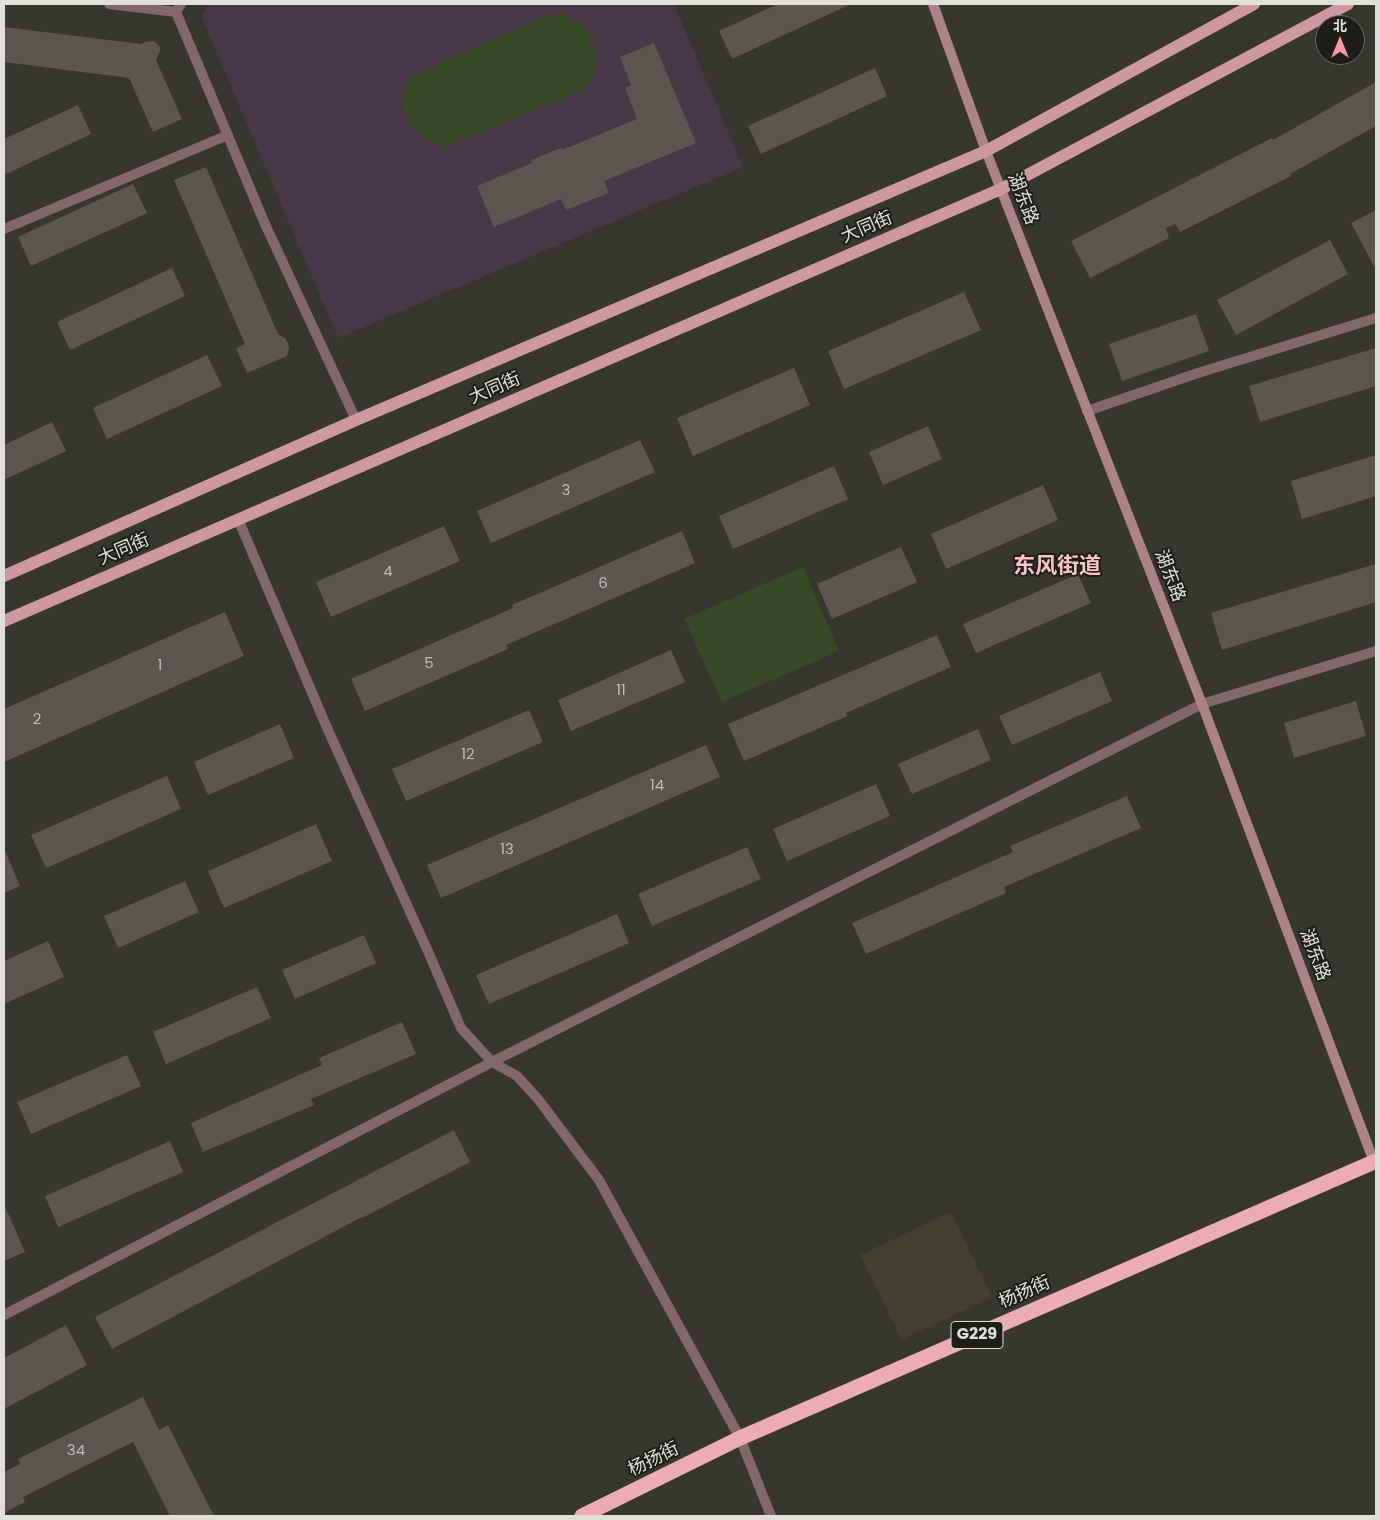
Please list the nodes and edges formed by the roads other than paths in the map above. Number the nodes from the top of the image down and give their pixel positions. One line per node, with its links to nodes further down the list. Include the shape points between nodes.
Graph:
1 (109, 4): 5 (street)
2 (933, 4): 7 (street, 湖东路)
3 (1254, 4): 7 (main road, 大同街)
4 (1348, 4): 8 (main road, 大同街)
5 (179, 8): 6 (street)
6 (228, 135): 9 (street); 12 (street, via 265,224)
7 (986, 151): 8 (street, 湖东路); 12 (main road, 大同街)
8 (1001, 189): 11 (street, 湖东路); 13 (main road, 大同街)
9 (4, 229)
10 (1376, 318): 11 (street)
11 (1087, 411): 17 (street, 湖东路)
12 (356, 420): 14 (main road, 大同街)
13 (238, 519): 15 (main road, 大同街); 18 (street, via 461,1028)
14 (4, 576)
15 (4, 621)
16 (1376, 651): 17 (street)
17 (1202, 704): 18 (street); 19 (street, 湖东路)
18 (492, 1062): 20 (street); 21 (street, via 517,1076 538,1099 599,1180)
19 (1375, 1161): 21 (highway, 杨扬街 / G229)
20 (4, 1315)
21 (740, 1438): 22 (highway, 杨扬街 / G229); 23 (street)
22 (582, 1516)
23 (771, 1516)

